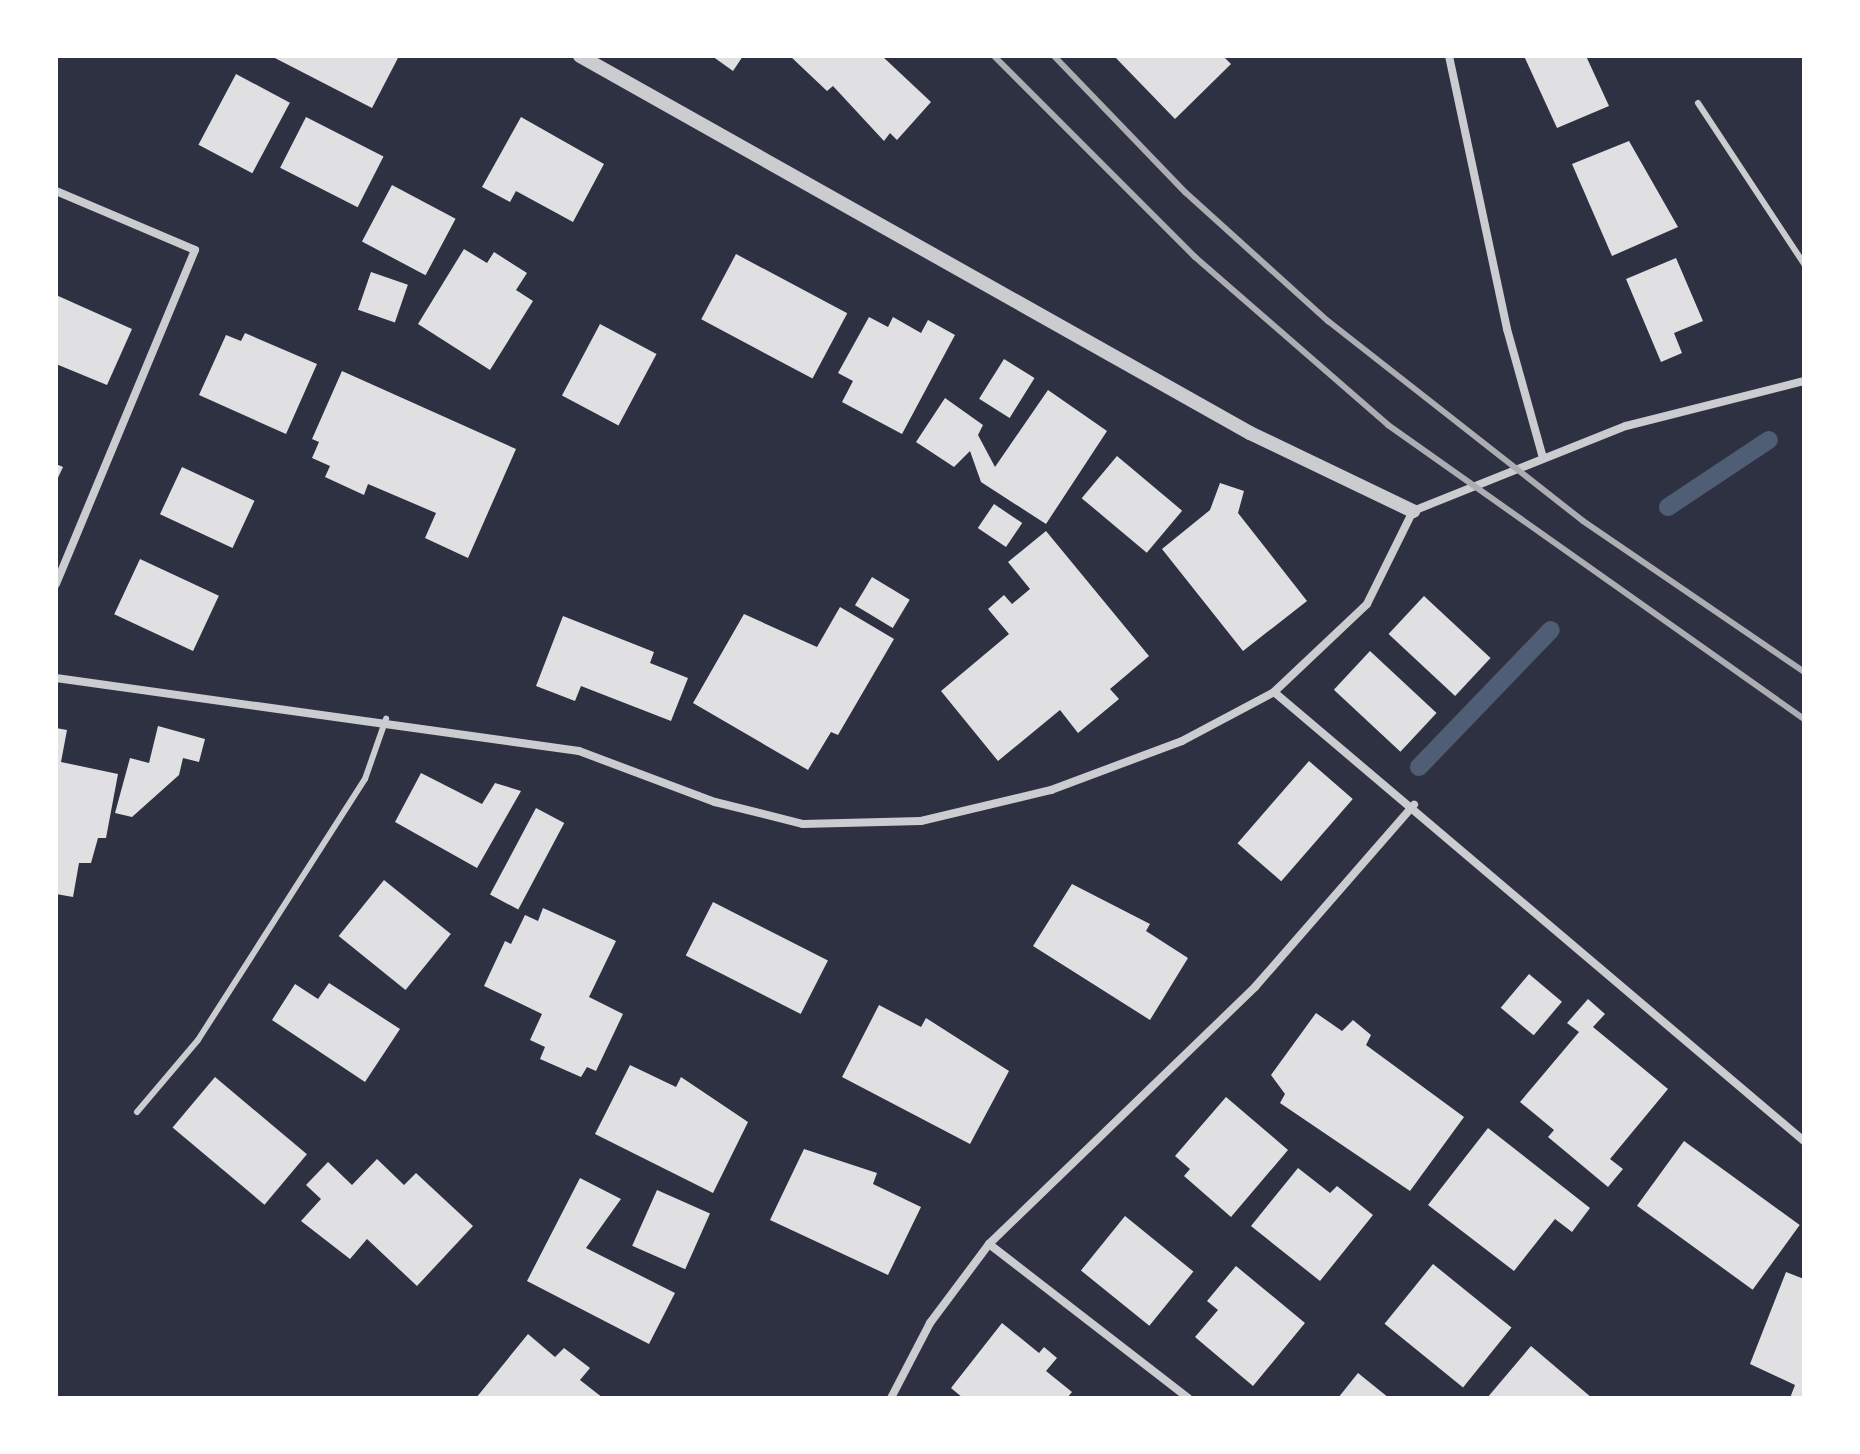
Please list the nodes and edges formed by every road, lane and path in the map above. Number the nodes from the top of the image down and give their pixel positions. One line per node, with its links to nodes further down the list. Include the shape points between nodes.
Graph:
1 (580, 56): 8 (street, via 1250,433)
2 (1449, 56): 7 (street, via 1507,329)
3 (1698, 103): 5 (lane)
4 (56, 191): 9 (street, via 195,250)
5 (1804, 264)
6 (1804, 381): 7 (street, via 1626,426)
7 (1543, 458): 8 (street)
8 (1413, 511): 11 (street, via 1367,604)
9 (56, 584)
10 (56, 678): 12 (street)
11 (1274, 692): 12 (street, via 1182,741 1051,790 921,821 803,824 715,802 579,751); 13 (street)
12 (386, 719): 14 (lane, via 365,779 198,1040)
13 (1414, 805): 15 (street); 16 (street, via 1255,987)
14 (137, 1112)
15 (1804, 1141)
16 (989, 1244): 17 (street, via 930,1323); 18 (street)
17 (891, 1398)
18 (1188, 1398)

